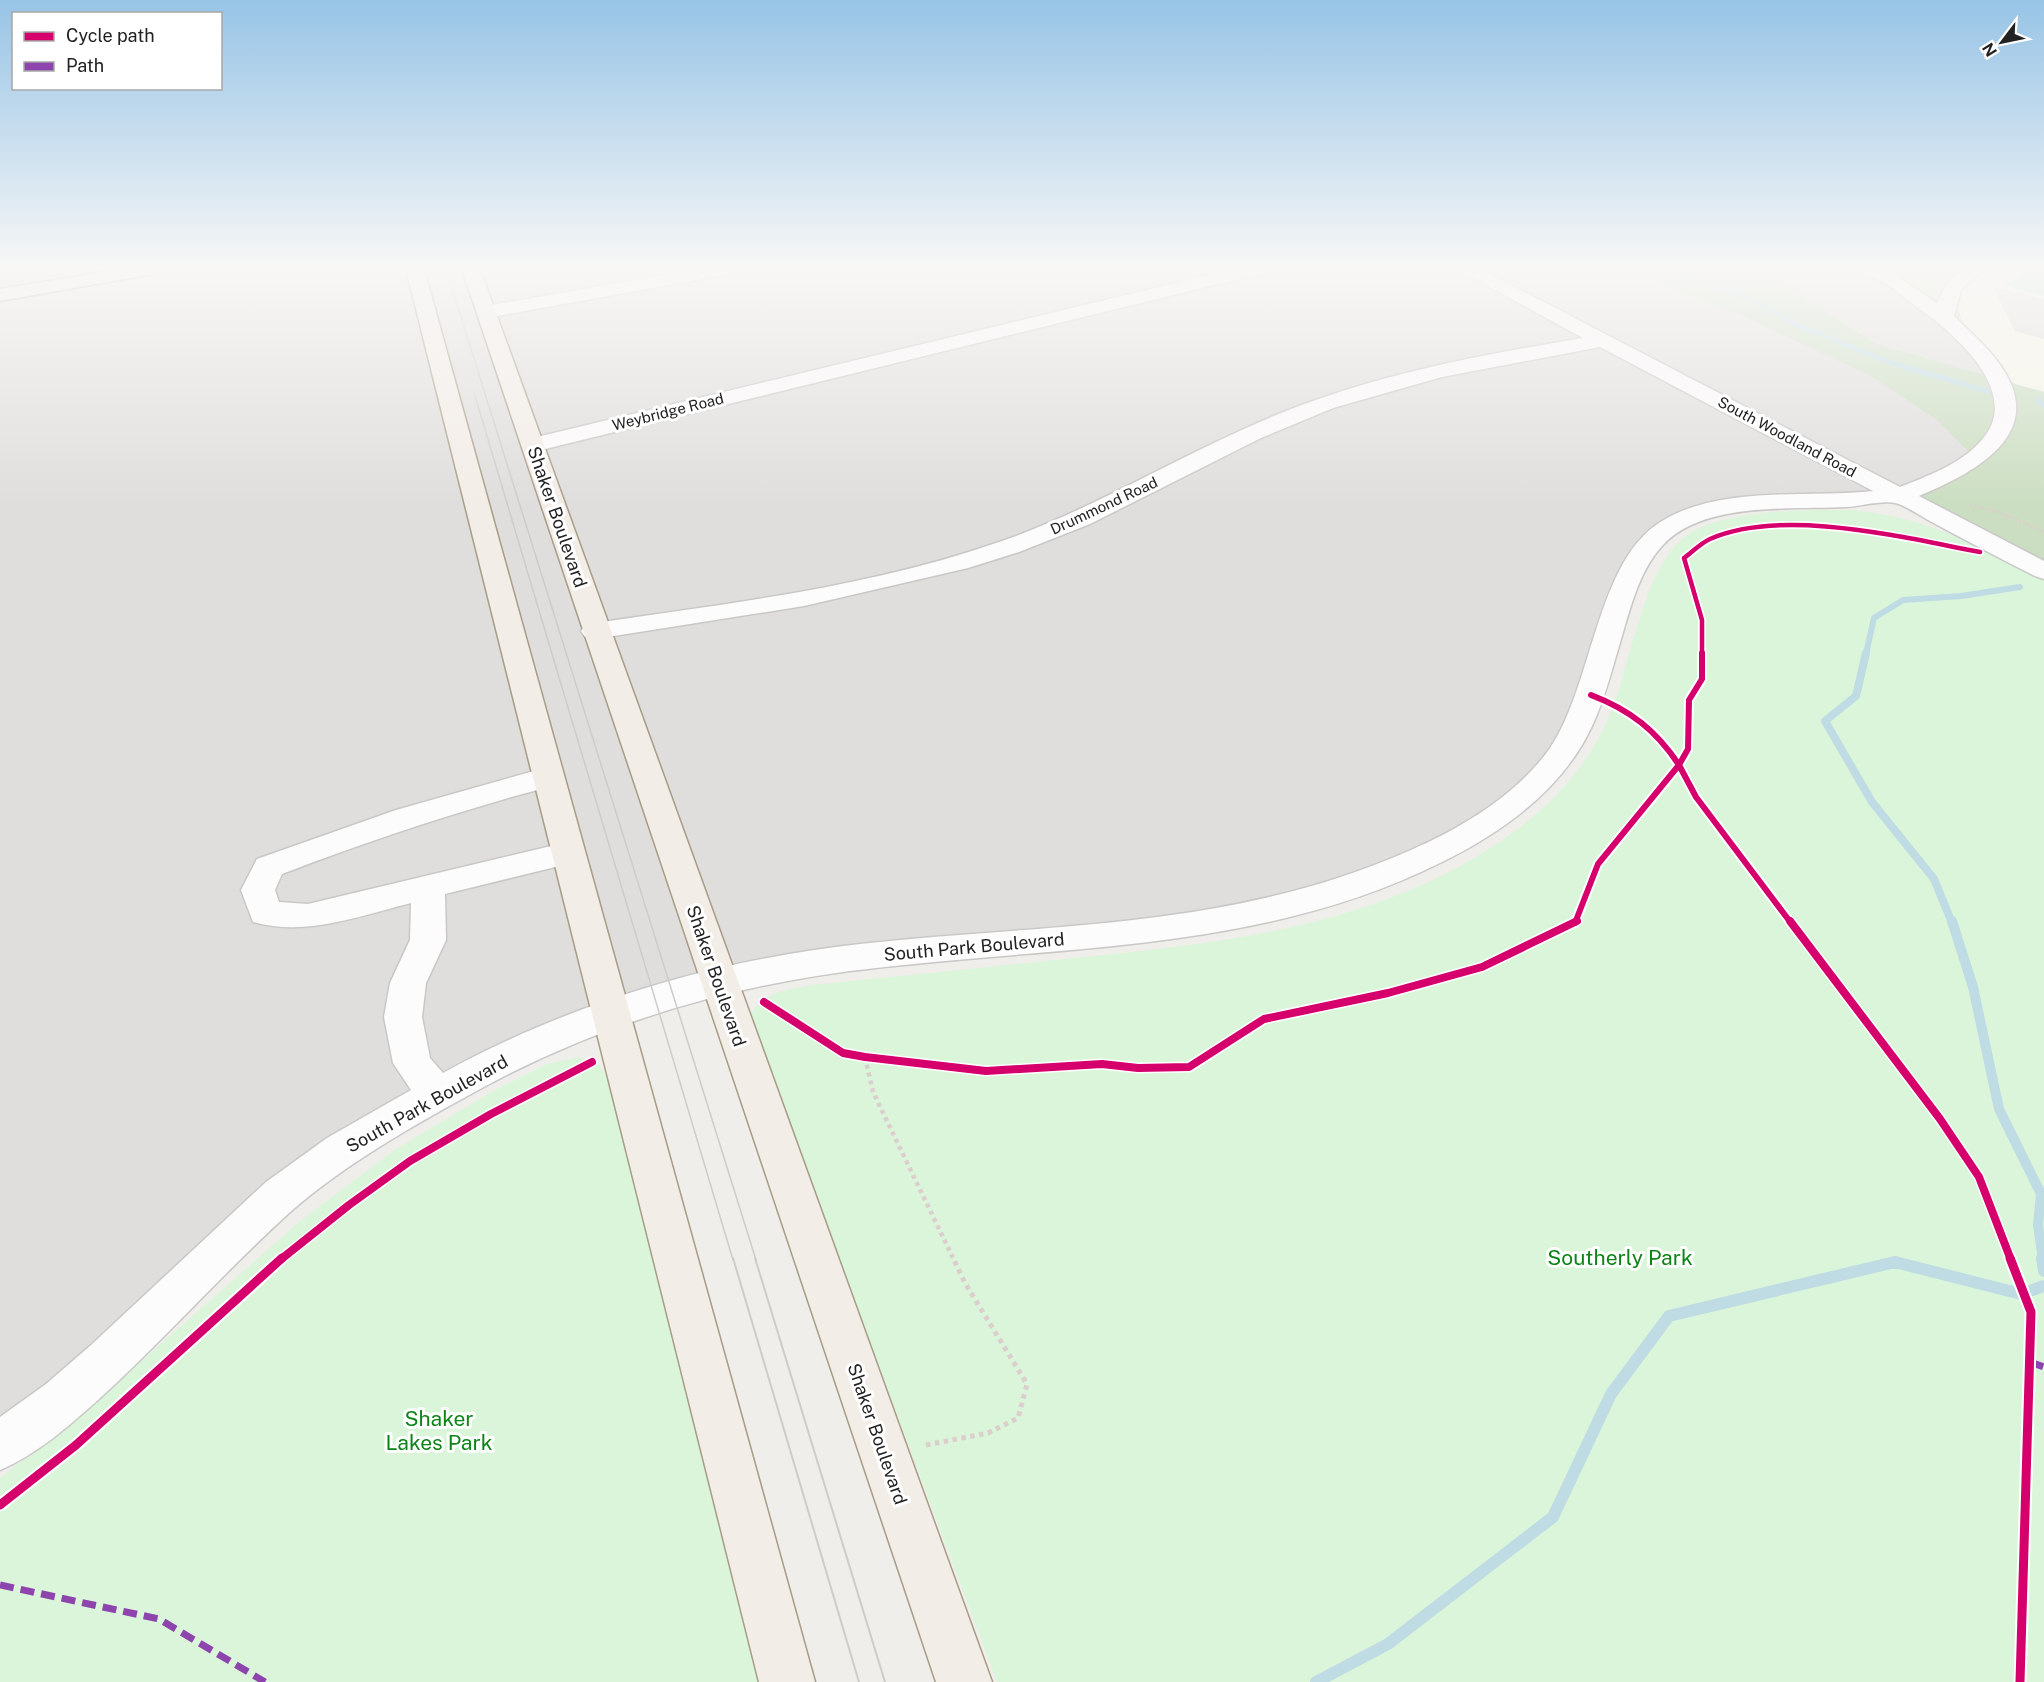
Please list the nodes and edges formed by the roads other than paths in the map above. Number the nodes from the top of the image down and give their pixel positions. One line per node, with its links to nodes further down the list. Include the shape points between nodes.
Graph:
1 (436, 347): 11 (main road)
2 (498, 347): 7 (main road, Shaker Boulevard)
3 (934, 347): 7 (street, Weybridge Road)
4 (1563, 347): 10 (street, Drummond Road, via 1472,363 1380,386 1290,417 1086,518 929,572 808,598)
5 (1613, 347): 8 (street, South Woodland Road)
6 (1973, 347): 8 (street, via 1993,369 2003,391 2004,417 1996,440 1976,459 1947,476)
7 (532, 445): 10 (main road, Shaker Boulevard)
8 (1899, 496): 9 (street, South Woodland Road); 14 (street, South Park Boulevard, via 1752,505 1683,520 1662,530 1646,546 1626,584 1582,720 1563,751 1537,782 1467,836 1371,882 1270,913 1209,924 858,957)
9 (2044, 571)
10 (595, 631): 14 (main road, Shaker Boulevard)
11 (548, 777): 12 (main road); 13 (street, via 411,814 269,867 258,890 265,913 308,916)
12 (568, 853): 13 (street); 15 (main road)
13 (428, 887): 16 (street, via 429,940 408,982 403,1017 412,1063)
14 (719, 982): 15 (street, South Park Boulevard); 19 (main road, Shaker Boulevard)
15 (610, 1014): 16 (street, South Park Boulevard, via 488,1066); 18 (main road)
16 (438, 1095): 17 (street, South Park Boulevard, via 378,1128 292,1186 69,1395)
17 (0, 1446)
18 (787, 1682)
19 (964, 1682)

